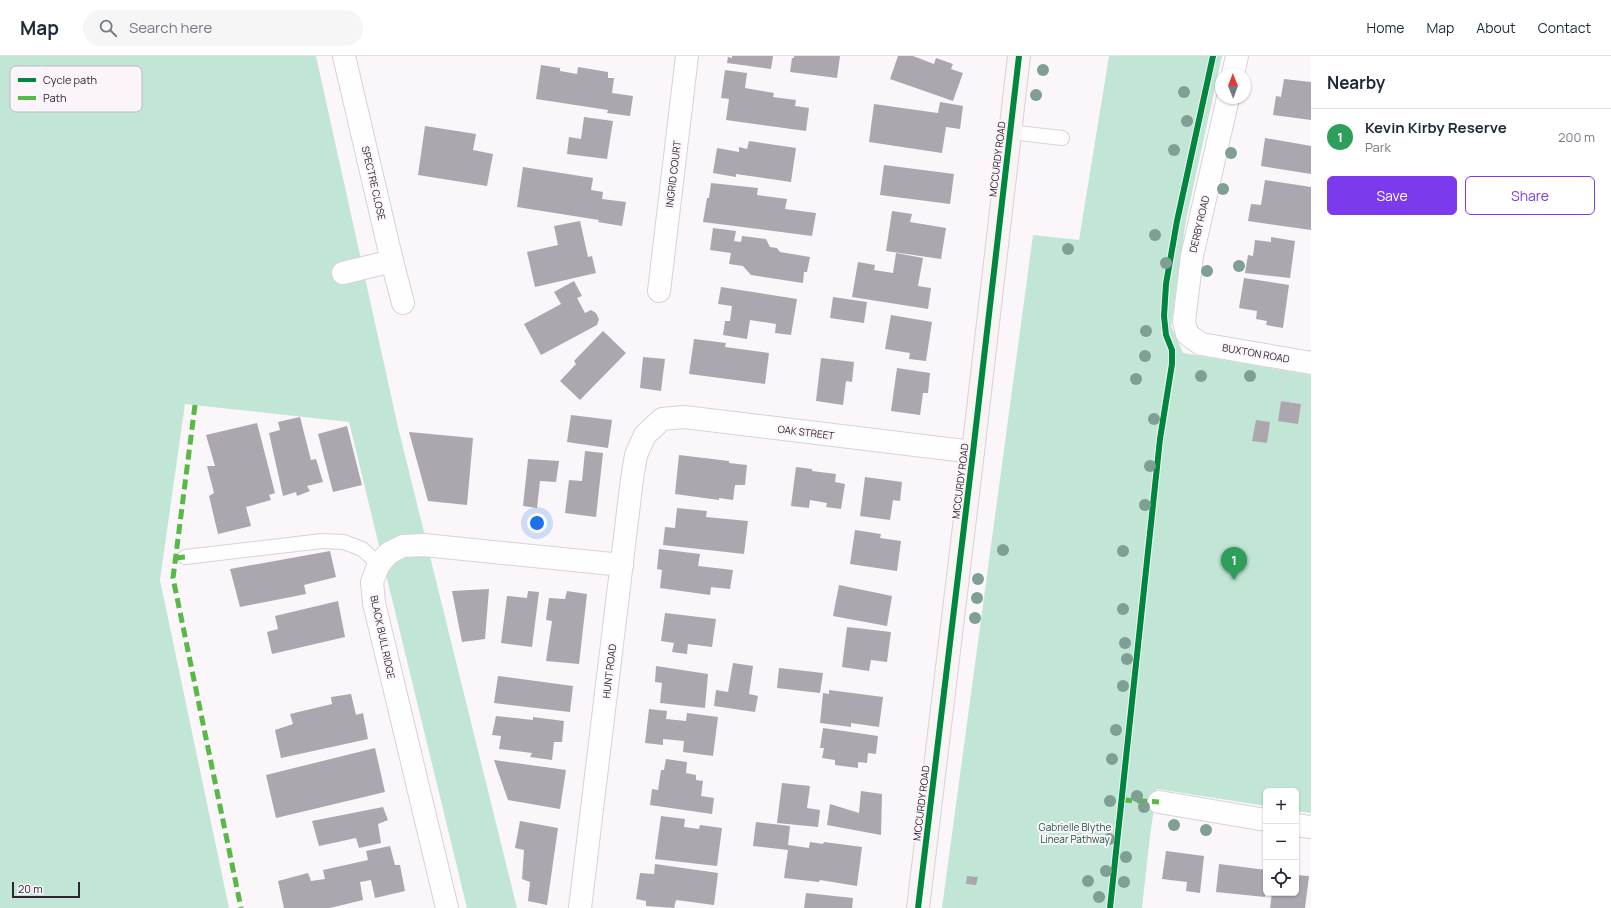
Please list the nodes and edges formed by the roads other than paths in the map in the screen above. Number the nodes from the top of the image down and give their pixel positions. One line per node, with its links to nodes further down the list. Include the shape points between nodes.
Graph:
1 (344, 56): 9 (street, SPECTRE CLOSE)
2 (687, 56): 11 (street, INGRID COURT)
3 (1019, 56): 7 (main road, MCCURDY ROAD)
4 (1237, 56): 5 (street)
5 (1234, 68)
6 (1227, 104): 13 (street, DERBY ROAD, via 1192,256 1184,322 1187,334)
7 (1010, 132): 8 (lane); 16 (main road, MCCURDY ROAD)
8 (1062, 138)
9 (392, 261): 10 (street); 12 (street, SPECTRE CLOSE)
10 (344, 273)
11 (659, 291)
12 (403, 303)
13 (1201, 344): 14 (street, BUXTON ROAD)
14 (1311, 362)
15 (645, 435): 16 (street, OAK STREET, via 662,419 684,417); 19 (street, HUNT ROAD, via 636,455)
16 (973, 452): 26 (main road, MCCURDY ROAD)
17 (185, 557): 18 (lane, via 322,541 344,542 362,549)
18 (378, 564): 19 (street, via 388,553 403,546 424,544); 24 (street, BLACK BULL RIDGE, via 372,582 374,603)
19 (622, 565): 25 (street, HUNT ROAD)
20 (1159, 802): 21 (street)
21 (1263, 819)
22 (1299, 825): 23 (street)
23 (1311, 827)
24 (447, 908)
25 (580, 908)
26 (918, 908)

